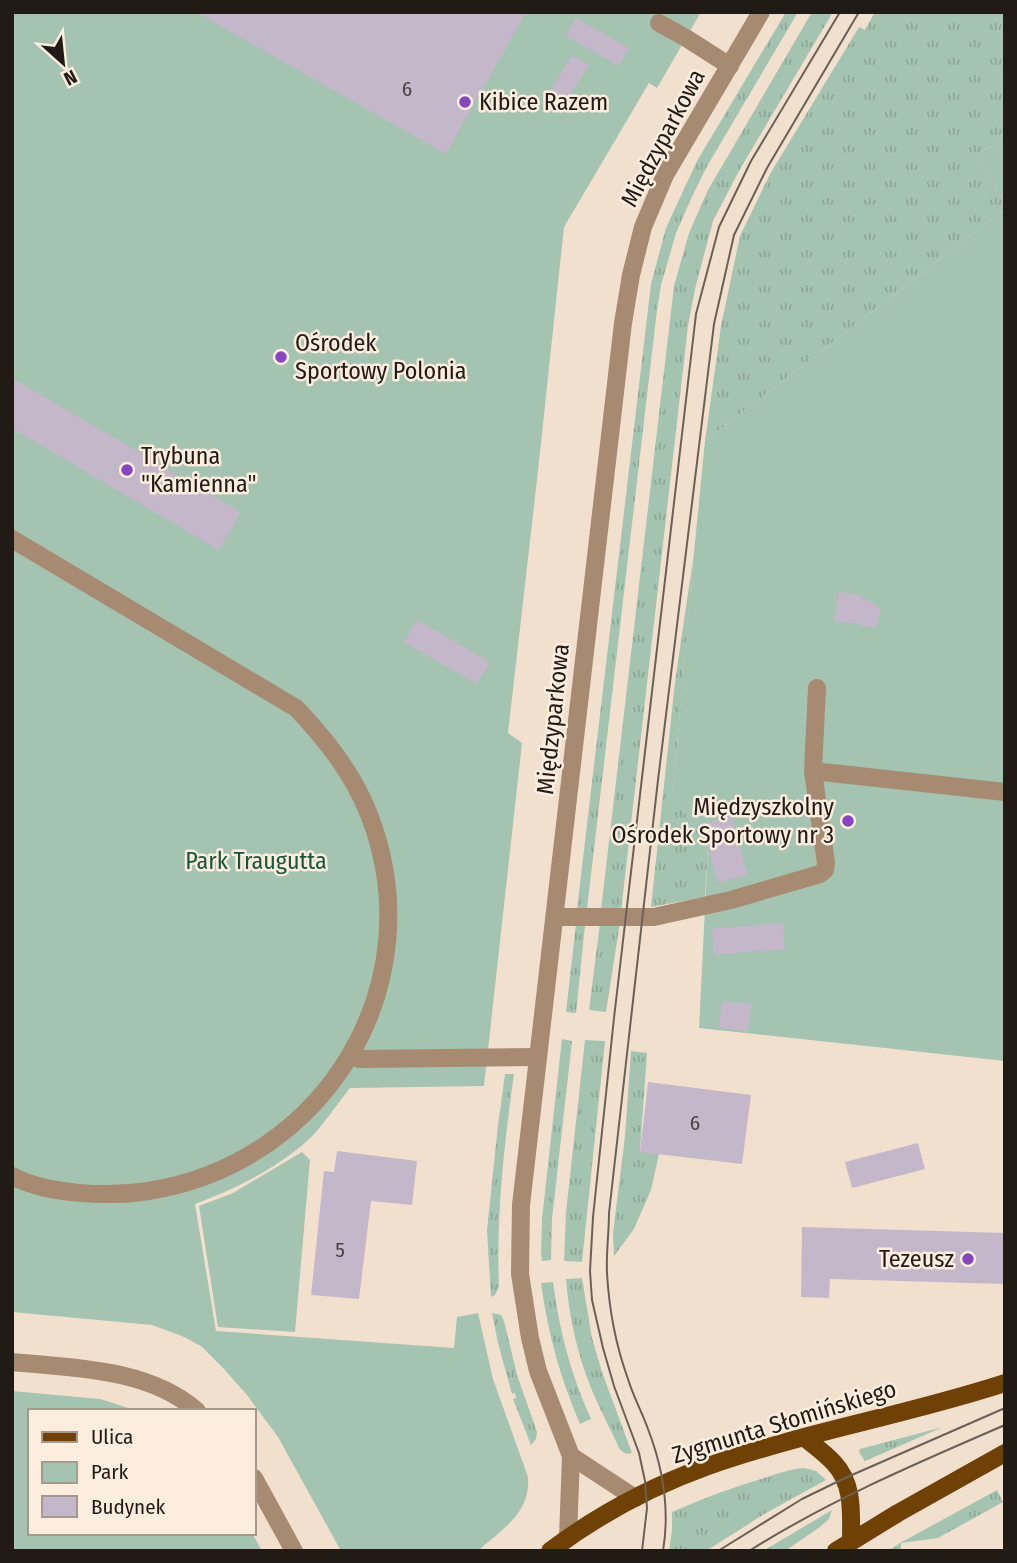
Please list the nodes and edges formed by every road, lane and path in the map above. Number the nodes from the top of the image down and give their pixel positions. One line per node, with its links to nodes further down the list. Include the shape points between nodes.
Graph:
1 (761, 12): 3 (street, Międzyparkowa)
2 (659, 23): 3 (street)
3 (730, 66): 8 (street, Międzyparkowa, via 665,175 643,227 631,275)
4 (12, 539): 9 (street, via 296,708 340,759 379,843 388,909 382,974)
5 (817, 688): 6 (street)
6 (813, 771): 7 (street); 8 (street, via 826,863 820,874 654,917)
7 (1005, 792)
8 (555, 917): 10 (street, Międzyparkowa)
9 (351, 1055): 10 (street, via 359,1059); 11 (street, via 326,1090 280,1135 253,1154 194,1181 105,1194 45,1187)
10 (538, 1058): 17 (street, Międzyparkowa, via 522,1205 520,1274 538,1371)
11 (12, 1176)
12 (12, 1362): 14 (street, via 104,1371 155,1385)
13 (1005, 1383): 15 (main road, Zygmunta Słomińskiego)
14 (195, 1409)
15 (805, 1438): 19 (main road, Zygmunta Słomińskiego, via 709,1466); 21 (main road, via 845,1478 850,1494)
16 (1005, 1453): 21 (main road)
17 (570, 1456): 19 (street); 20 (street, Międzyparkowa)
18 (256, 1482): 22 (street)
19 (635, 1498): 20 (main road, Zygmunta Słomińskiego)
20 (568, 1537): 23 (main road, Zygmunta Słomińskiego)
21 (844, 1546)
22 (294, 1551)
23 (550, 1551)

